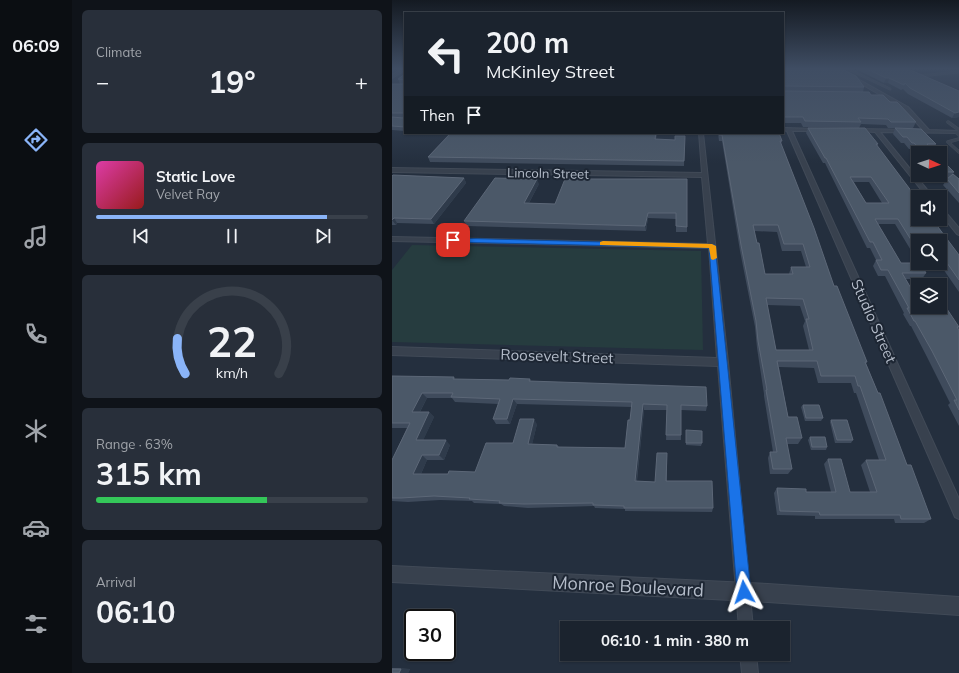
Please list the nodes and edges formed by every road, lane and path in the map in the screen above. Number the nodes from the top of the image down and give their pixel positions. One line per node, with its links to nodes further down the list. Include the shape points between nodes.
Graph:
1 (893, 100): 9 (street, via 906,108)
2 (948, 122): 3 (lane)
3 (952, 124): 4 (lane); 10 (lane)
4 (959, 124)
5 (786, 129): 6 (street); 23 (street, Studio Street)
6 (829, 130)
7 (850, 130): 8 (street)
8 (877, 131): 9 (street); 16 (street)
9 (928, 132): 10 (street)
10 (958, 132)
11 (701, 134): 15 (street)
12 (959, 139): 13 (lane, via 948,142)
13 (959, 152)
14 (392, 170): 15 (street, Lincoln Street)
15 (705, 175): 20 (street)
16 (924, 190)
17 (947, 218): 18 (street)
18 (959, 233)
19 (392, 239): 20 (street)
20 (712, 246): 22 (street)
21 (392, 351): 22 (street, Roosevelt Street)
22 (723, 362): 25 (street)
23 (959, 513)
24 (392, 574): 25 (street, Monroe Boulevard)
25 (744, 592): 26 (street, Monroe Boulevard); 27 (street)
26 (959, 606)
27 (746, 621)
28 (749, 661): 29 (street)
29 (750, 673)

